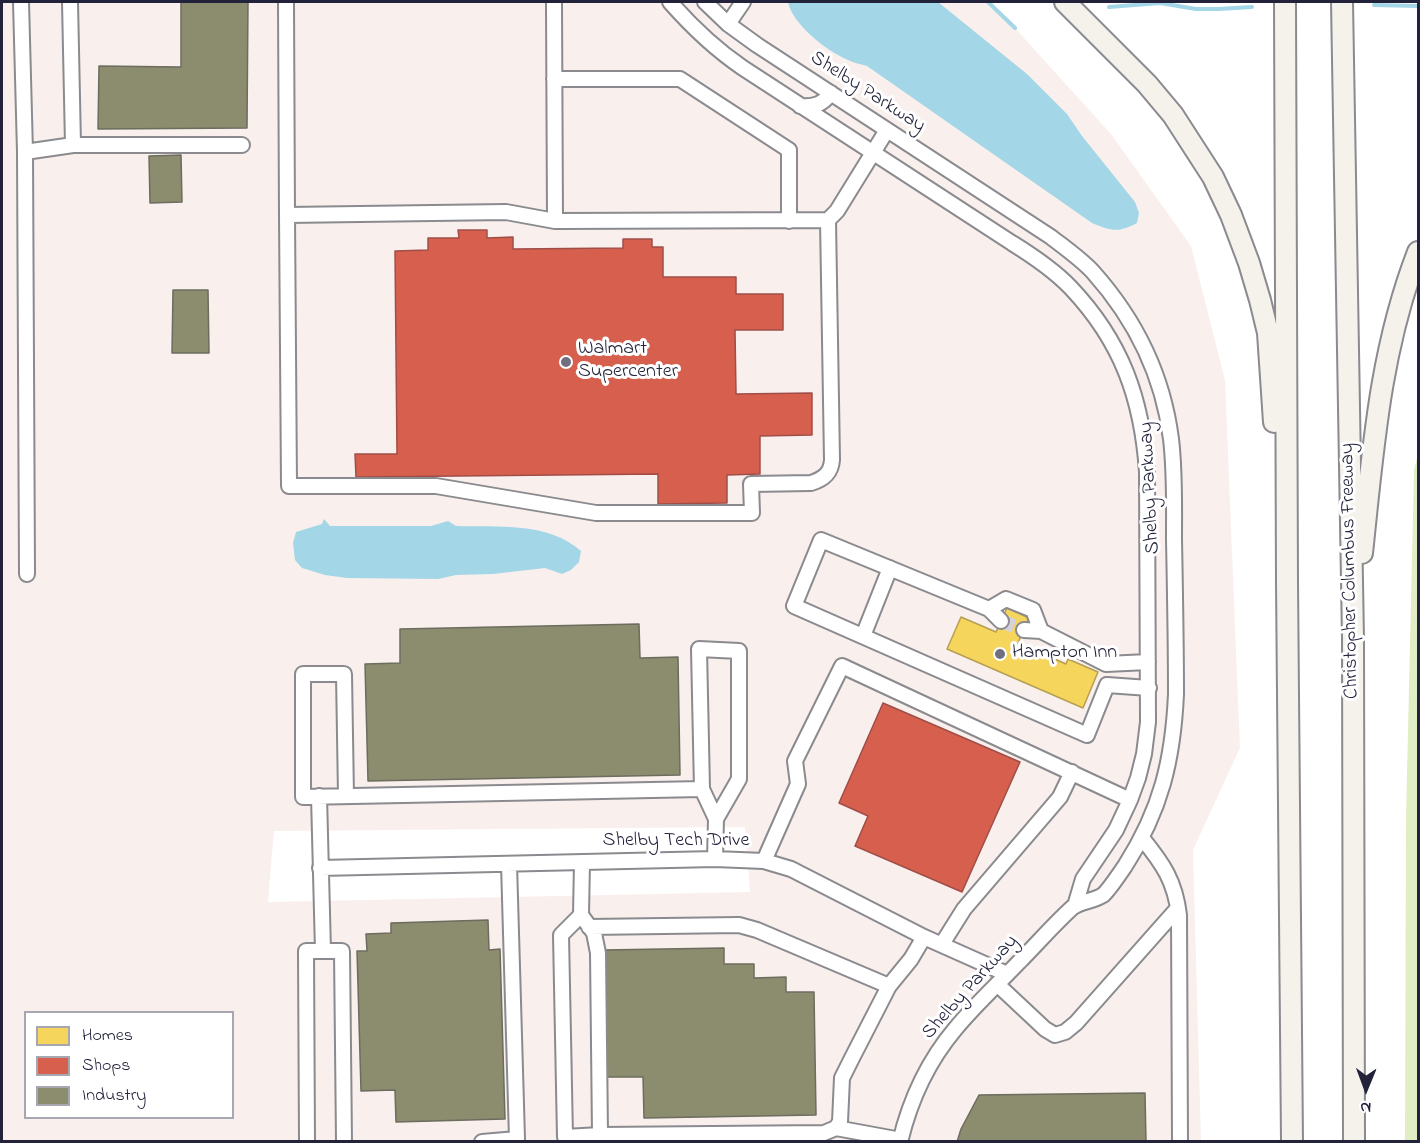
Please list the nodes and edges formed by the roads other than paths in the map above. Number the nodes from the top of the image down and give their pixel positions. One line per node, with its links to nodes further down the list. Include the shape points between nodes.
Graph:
1 (21, 2): 18 (street)
2 (70, 2): 16 (street)
3 (286, 2): 20 (street)
4 (554, 2): 12 (street)
5 (670, 2): 14 (street, Shelby Parkway, via 724,54)
6 (705, 2): 11 (street, Shelby Parkway)
7 (743, 2): 11 (street)
8 (1065, 2): 27 (highway, via 1173,115 1213,177 1231,215 1268,333)
9 (1285, 2): 27 (highway)
10 (1342, 2): 33 (highway, Christopher Columbus Freeway)
11 (728, 24): 13 (street, Shelby Parkway)
12 (554, 79): 22 (street); 23 (street, via 680,79 789,150)
13 (831, 93): 14 (street, via 820,105); 15 (street, Shelby Parkway)
14 (800, 106): 19 (street, Shelby Parkway)
15 (887, 130): 19 (street); 39 (street, Shelby Parkway, via 1074,255 1123,310 1149,356 1163,399 1173,469 1176,660 1175,720)
16 (73, 145): 17 (street); 18 (street)
17 (242, 146)
18 (25, 152): 26 (street)
19 (873, 153): 21 (street); 34 (street, Shelby Parkway, via 1050,270 1088,308 1117,351 1135,394 1145,447)
20 (287, 215): 21 (street, via 289,486 436,486 596,513 752,513 752,484 811,483 828,474 832,460); 22 (street, via 506,212)
21 (828, 220): 23 (street)
22 (555, 221): 23 (street)
23 (789, 221)
24 (1419, 252): 33 (highway, via 1388,348 1376,420)
25 (890, 568): 28 (street); 32 (street); 32 (street, via 821,540 794,606)
26 (27, 573)
27 (1287, 582): 68 (highway)
28 (989, 609): 29 (street); 31 (street, via 1006,599 1033,610)
29 (1001, 621)
30 (1024, 630): 31 (street)
31 (1041, 631): 35 (street)
32 (862, 636): 36 (street, via 1087,735)
33 (1353, 639): 69 (highway, Christopher Columbus Freeway)
34 (1148, 662): 35 (street); 37 (street, Shelby Parkway)
35 (1106, 664): 36 (street)
36 (1107, 685): 37 (street)
37 (1149, 688): 38 (street, Shelby Parkway)
38 (1146, 740): 39 (street, via 1154,758); 44 (street, Shelby Parkway)
39 (1169, 763): 46 (street, Shelby Parkway)
40 (1072, 772): 44 (street); 48 (street, via 842,666 795,761 798,784); 57 (street, via 1060,797 964,909)
41 (702, 789): 43 (street); 45 (street); 45 (street, via 699,649 739,651 739,779)
42 (319, 796): 43 (street); 43 (street, via 303,797 303,674 344,674); 51 (street)
43 (346, 796)
44 (1130, 800): 52 (street, Shelby Parkway, via 1116,830 1083,879)
45 (716, 819): 47 (street)
46 (1142, 838): 52 (street, Shelby Parkway, via 1103,895); 53 (street, via 1168,873)
47 (715, 859): 48 (street, Shelby Tech Drive); 49 (street, Shelby Tech Drive)
48 (764, 861): 56 (street, Shelby Tech Drive, via 791,868)
49 (582, 862): 50 (street, Shelby Tech Drive); 54 (street)
50 (509, 864): 51 (street, Shelby Tech Drive); 66 (street, via 517,1138)
51 (320, 868): 58 (street)
52 (1075, 906): 59 (street, Shelby Parkway)
53 (1178, 908): 59 (street, Shelby Tech Drive, via 1065,1032 1056,1035 1045,1029); 67 (street)
54 (581, 915): 55 (street); 62 (street, via 561,935 565,1137)
55 (589, 927): 60 (street, via 739,925); 62 (street, via 598,953)
56 (924, 937): 57 (street, Shelby Tech Drive); 60 (street)
57 (942, 944): 59 (street, Shelby Tech Drive)
58 (323, 951): 64 (street, via 306,951); 65 (street, via 342,951)
59 (1002, 979): 63 (street, Shelby Parkway, via 956,1028 930,1063)
60 (890, 986): 61 (street, via 842,1078 841,1115)
61 (836, 1128): 62 (street, via 824,1133); 63 (street)
62 (600, 1136)
63 (900, 1141)
64 (307, 1142)
65 (344, 1142)
66 (482, 1142)
67 (1180, 1142)
68 (1292, 1142)
69 (1354, 1142)

